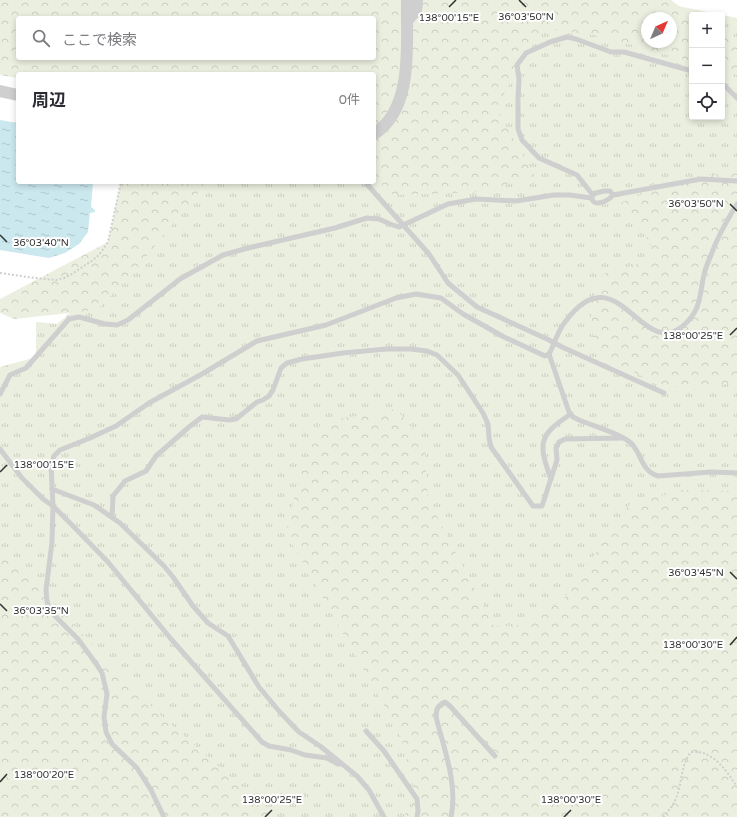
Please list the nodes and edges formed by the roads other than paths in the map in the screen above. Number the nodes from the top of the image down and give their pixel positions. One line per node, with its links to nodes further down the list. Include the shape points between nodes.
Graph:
1 (407, 0): 3 (street)
2 (418, 0): 3 (street, via 417,11)
3 (406, 23): 9 (street, via 406,68 400,98 392,117)
4 (689, 70): 13 (lane, via 624,52 611,52 567,37 526,53 517,65 518,129 522,140 539,158 577,175)
5 (723, 84): 8 (lane)
6 (0, 91): 7 (street)
7 (16, 95)
8 (737, 98)
9 (376, 132)
10 (737, 181): 12 (lane, via 701,179)
11 (367, 184): 15 (lane)
12 (614, 195): 13 (lane, via 610,191 604,191); 13 (lane, via 598,204)
13 (592, 196): 15 (lane, via 559,195 516,201 476,199 448,204)
14 (737, 204): 16 (lane, via 711,253 700,300 693,316 684,326 671,333 660,333 651,329 613,299 600,296 586,301 573,312 564,322)
15 (403, 225): 16 (lane, via 429,254 448,283 477,307); 19 (lane, via 399,227 379,218 367,218 223,255 180,279 128,320 117,325 80,317 69,319 26,368 10,375)
16 (554, 343): 17 (lane); 18 (lane)
17 (550, 354): 20 (lane, via 568,412); 25 (lane, via 544,356 504,337 463,314 441,298 416,294 396,298 326,325 257,341 150,403 116,426 60,450 54,456 51,465)
18 (664, 393)
19 (0, 394)
20 (571, 414): 21 (lane, via 579,420); 24 (lane, via 550,428 542,440 544,463)
21 (623, 438): 23 (lane, via 632,444 651,474 658,476); 24 (lane, via 565,439 559,442)
22 (0, 449): 26 (lane, via 22,478)
23 (737, 473)
24 (551, 479): 27 (lane, via 542,506 533,506 491,447 488,424 483,413 458,375 437,355 411,349 368,350 287,363 269,396 236,419 202,417 188,426 156,456 146,471 125,481 113,496)
25 (52, 489): 26 (lane); 27 (lane, via 94,505)
26 (53, 506): 30 (lane, via 108,562 170,640 262,742 269,746); 31 (lane, via 46,590 49,608 78,639 102,674 108,694 104,717 106,732 112,744 137,768)
27 (112, 518): 30 (lane, via 164,566 208,623 228,636 259,687 279,711 299,732)
28 (366, 731): 33 (lane, via 384,751 417,799)
29 (495, 756): 34 (lane, via 449,705 445,702 441,704 436,710 436,717 451,776)
30 (340, 763): 32 (lane, via 370,790)
31 (164, 817)
32 (384, 817)
33 (417, 817)
34 (452, 817)

